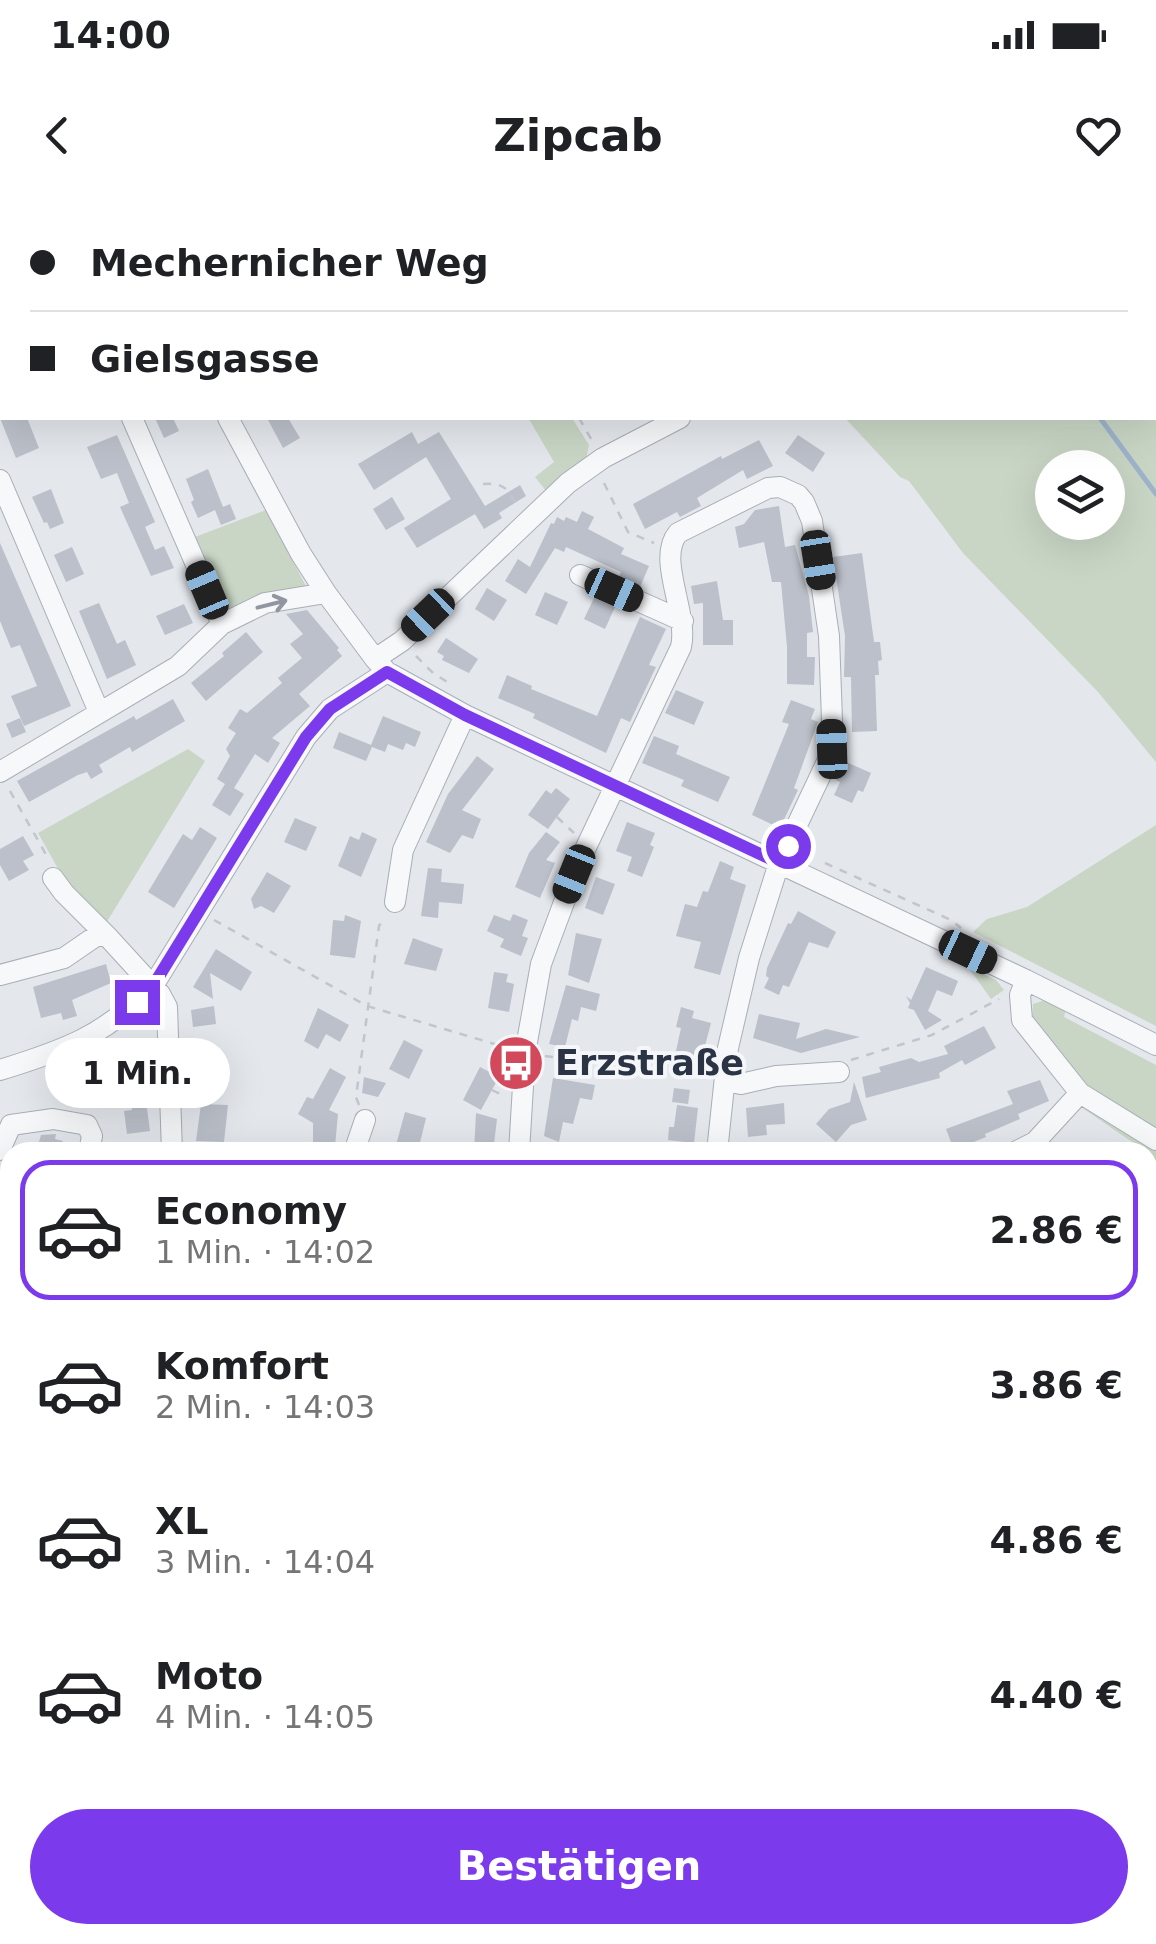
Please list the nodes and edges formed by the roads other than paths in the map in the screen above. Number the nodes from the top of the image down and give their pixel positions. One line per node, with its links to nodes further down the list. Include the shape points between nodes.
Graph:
1 (133, 420): 8 (street)
2 (229, 420): 6 (street)
3 (676, 420): 9 (street, via 599,461)
4 (0, 480): 10 (street)
5 (580, 575): 7 (street)
6 (326, 594): 8 (street, one-way to 6, via 265,603); 9 (street)
7 (682, 621): 13 (street, via 681,647); 14 (street, via 669,549 678,533 768,488 790,490 804,502 829,636 832,749)
8 (222, 624): 10 (street, via 178,666)
9 (381, 665): 11 (street); 19 (street, via 306,737)
10 (99, 712): 12 (street)
11 (465, 715): 13 (street); 16 (street, via 402,850)
12 (4, 781)
13 (616, 786): 14 (street); 32 (street, via 578,862 537,982)
14 (779, 863): 20 (street); 24 (street, via 749,958)
15 (53, 878): 17 (street)
16 (395, 902)
17 (107, 936): 18 (street, via 96,936 64,958); 19 (street)
18 (0, 976)
19 (153, 986): 22 (street, via 122,1018 86,1040); 30 (street, via 167,1007)
20 (1023, 987): 21 (street); 25 (street, via 1022,1020)
21 (1156, 1046)
22 (0, 1070)
23 (839, 1072): 24 (street, via 742,1084)
24 (726, 1080): 33 (street)
25 (1080, 1094): 27 (street); 34 (street)
26 (365, 1120): 31 (street)
27 (1156, 1140)
28 (3, 1142): 29 (street, via 10,1125 53,1120 87,1125)
29 (90, 1142)
30 (172, 1142)
31 (357, 1142)
32 (520, 1142)
33 (719, 1142)
34 (1035, 1142)

